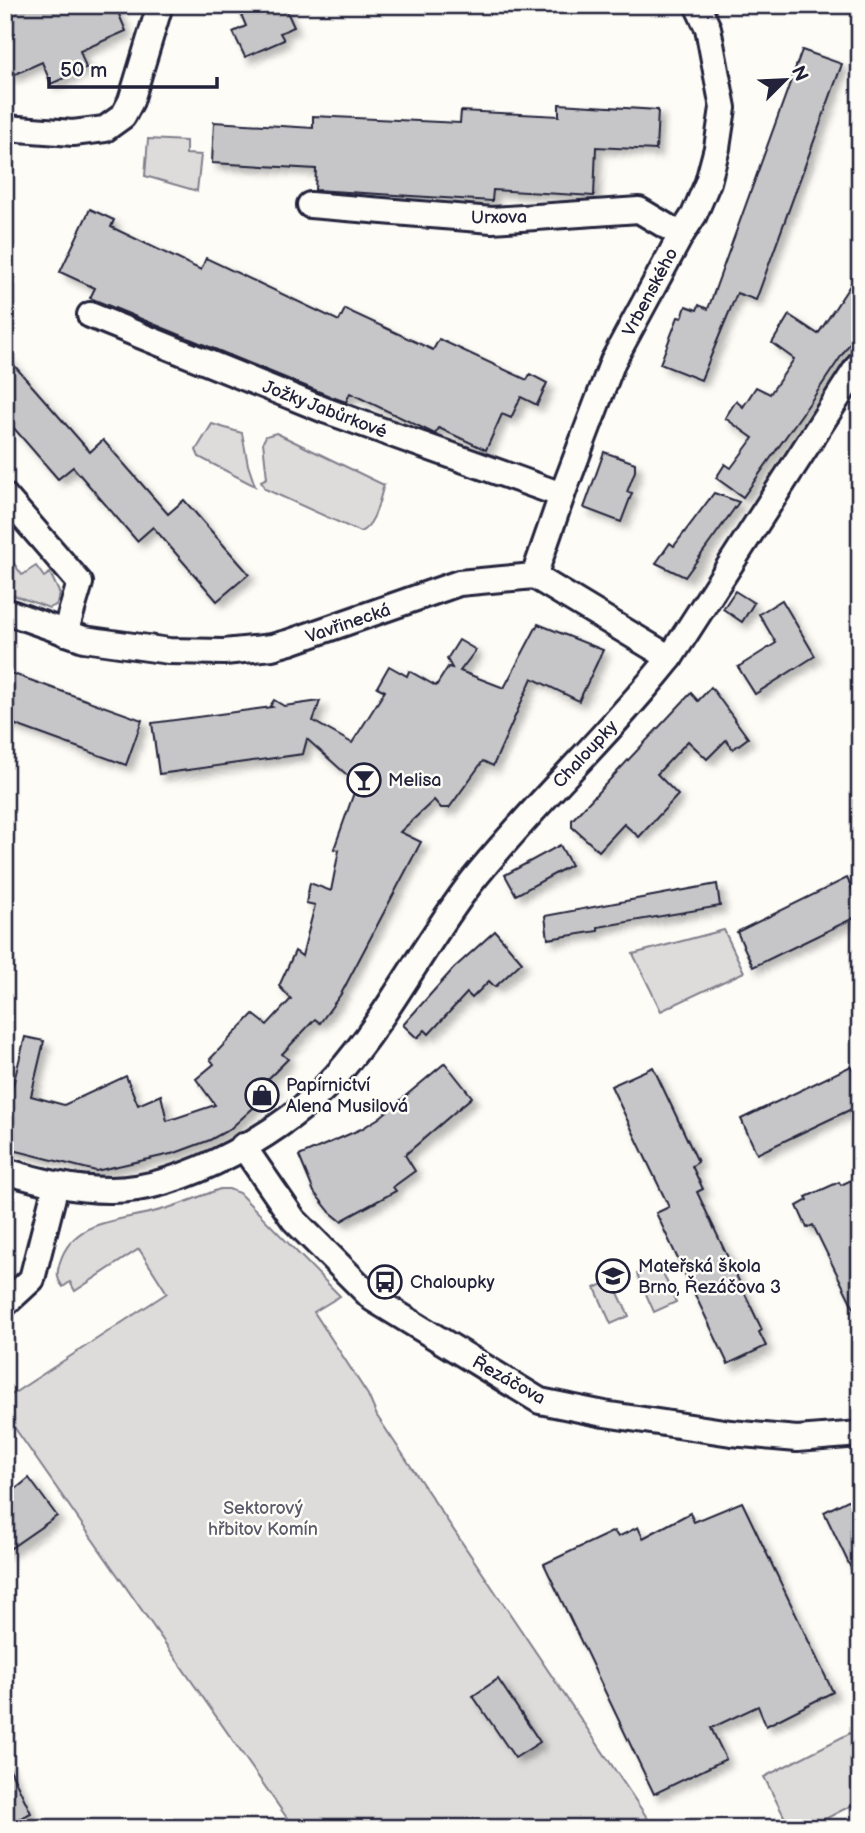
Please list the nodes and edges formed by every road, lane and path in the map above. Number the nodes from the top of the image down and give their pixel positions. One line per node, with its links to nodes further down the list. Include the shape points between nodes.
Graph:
1 (160, 5): 3 (street, via 123,116 105,129 73,133)
2 (697, 5): 5 (street, Vrbenského, via 708,28 723,108 708,182)
3 (5, 128)
4 (310, 205): 5 (street, Urxova, via 492,220 639,210)
5 (681, 235): 8 (street, Vrbenského, via 613,361)
6 (90, 315): 8 (street, Jožky Jabůrkové, via 327,411)
7 (860, 363): 13 (street, Chaloupky)
8 (562, 495): 10 (street, Vrbenského)
9 (5, 496): 12 (street, via 80,583)
10 (534, 576): 12 (street, Vavřinecká, via 460,583 272,647 169,651); 13 (street)
11 (5, 611): 12 (street, Vavřinecká)
12 (65, 632)
13 (670, 658): 14 (street, Chaloupky, via 473,881 336,1076 296,1113)
14 (243, 1146): 16 (street, Chaloupky, via 196,1171 150,1187 109,1190); 18 (street, Řezáčova, via 294,1220 373,1299 540,1401 731,1433 797,1439)
15 (5, 1171): 16 (street, Chaloupky)
16 (56, 1185): 17 (street, via 32,1279)
17 (5, 1304)
18 (860, 1434)

